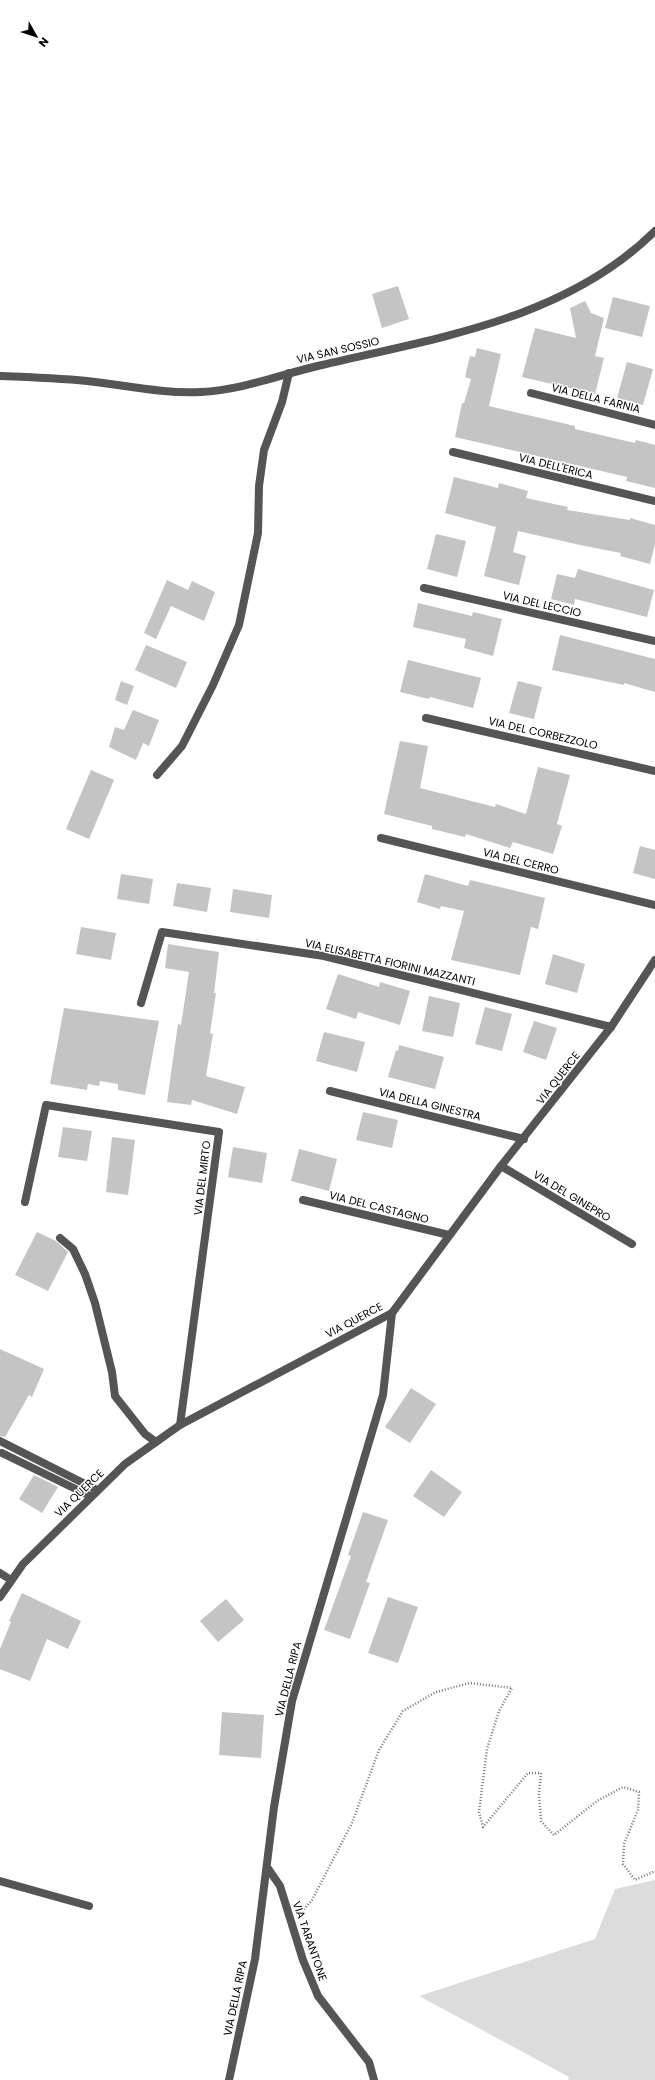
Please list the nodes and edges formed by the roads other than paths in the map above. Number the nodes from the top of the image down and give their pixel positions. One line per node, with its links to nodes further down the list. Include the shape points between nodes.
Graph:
1 (655, 231): 2 (street, VIA SAN SOSSIO, via 594,280 532,309 473,330)
2 (289, 373): 3 (street, VIA SAN SOSSIO, via 237,388 200,392); 12 (street, via 282,402 264,450 259,486 258,533 239,626 182,746)
3 (0, 376)
4 (531, 393): 5 (street, VIA DELLA FARNIA)
5 (655, 425)
6 (453, 452): 7 (street, VIA DELL'ERICA)
7 (655, 501)
8 (424, 588): 9 (street, VIA DEL LECCIO)
9 (655, 641)
10 (426, 718): 11 (street, VIA DEL CORBEZZOLO)
11 (655, 771)
12 (157, 775)
13 (381, 838): 14 (street, VIA DEL CERRO)
14 (655, 905)
15 (655, 960): 17 (street, VIA QUERCE)
16 (141, 1003): 17 (street, VIA ELISABETTA FIORINI MAZZANTI, via 162,932 324,956)
17 (612, 1027): 19 (street, VIA QUERCE)
18 (330, 1091): 19 (street, VIA DELLA GINESTRA)
19 (524, 1139): 20 (street, VIA QUERCE)
20 (501, 1166): 23 (street, VIA QUERCE); 25 (street, VIA DEL GINEPRO)
21 (303, 1200): 23 (street, VIA DEL CASTAGNO)
22 (25, 1202): 27 (street, VIA DEL MIRTO, via 46,1106 219,1132)
23 (450, 1235): 26 (street, VIA QUERCE)
24 (60, 1238): 29 (street, via 73,1249 85,1274 112,1372 115,1396 145,1434)
25 (632, 1244)
26 (392, 1313): 27 (street, VIA QUERCE); 36 (street, VIA DELLA RIPA, via 383,1395 292,1701 274,1807)
27 (180, 1425): 29 (street, VIA QUERCE)
28 (0, 1441): 31 (street)
29 (156, 1442): 31 (street, VIA QUERCE, via 125,1464)
30 (2, 1453): 32 (street)
31 (97, 1490): 32 (street, VIA QUERCE)
32 (90, 1496): 34 (street, VIA QUERCE, via 23,1564)
33 (0, 1573): 34 (street)
34 (12, 1580): 35 (street, VIA QUERCE)
35 (0, 1597)
36 (267, 1867): 39 (street, VIA DELLA RIPA, via 255,1959); 40 (street, VIA TARANTONE, via 280,1886 303,1960 318,1996 369,2062)
37 (0, 1881): 38 (street)
38 (89, 1906)
39 (229, 2080)
40 (374, 2080)

